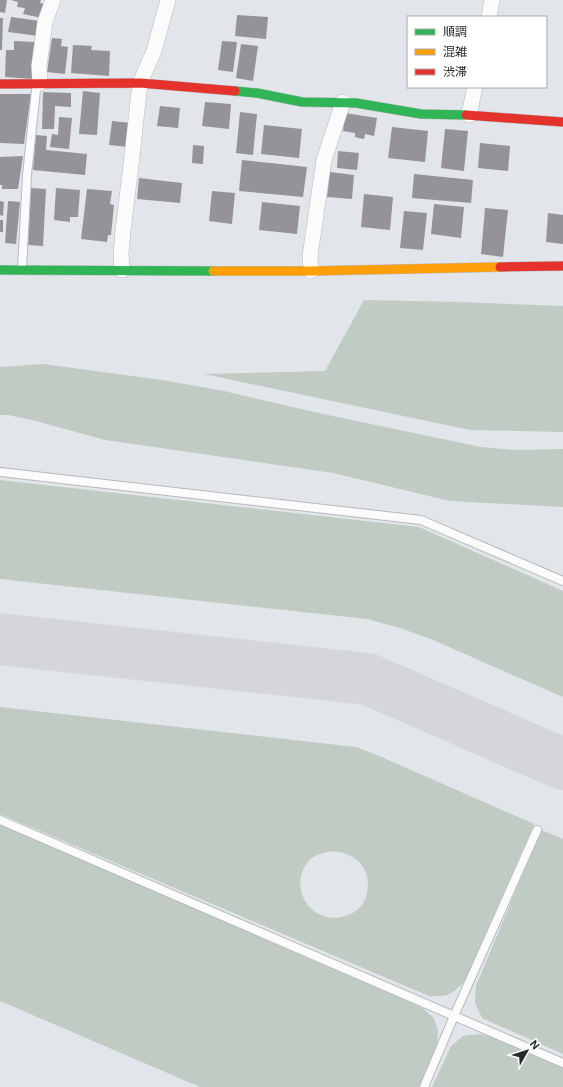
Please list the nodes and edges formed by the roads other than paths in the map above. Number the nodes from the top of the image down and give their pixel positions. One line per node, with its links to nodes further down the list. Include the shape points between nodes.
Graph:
1 (53, 0): 5 (street, via 45,22 39,66)
2 (168, 0): 6 (street, via 154,51)
3 (492, 0): 4 (street)
4 (489, 16)
5 (40, 83): 6 (street); 7 (street); 14 (lane, via 36,90 27,175)
6 (140, 83): 9 (street, via 257,93 302,102); 15 (street, via 123,230)
7 (0, 84)
8 (475, 88): 10 (street)
9 (343, 102): 10 (street, via 421,114); 16 (street, via 324,160 310,256)
10 (469, 115): 11 (street)
11 (563, 122)
12 (563, 266): 16 (street)
13 (0, 270): 14 (street)
14 (22, 270): 15 (street)
15 (122, 270): 16 (street)
16 (311, 271)
17 (0, 472): 18 (lane, via 421,520)
18 (563, 582)
19 (0, 820): 21 (lane)
20 (537, 830): 21 (lane)
21 (454, 1016): 22 (lane); 23 (lane)
22 (563, 1063)
23 (424, 1087)

